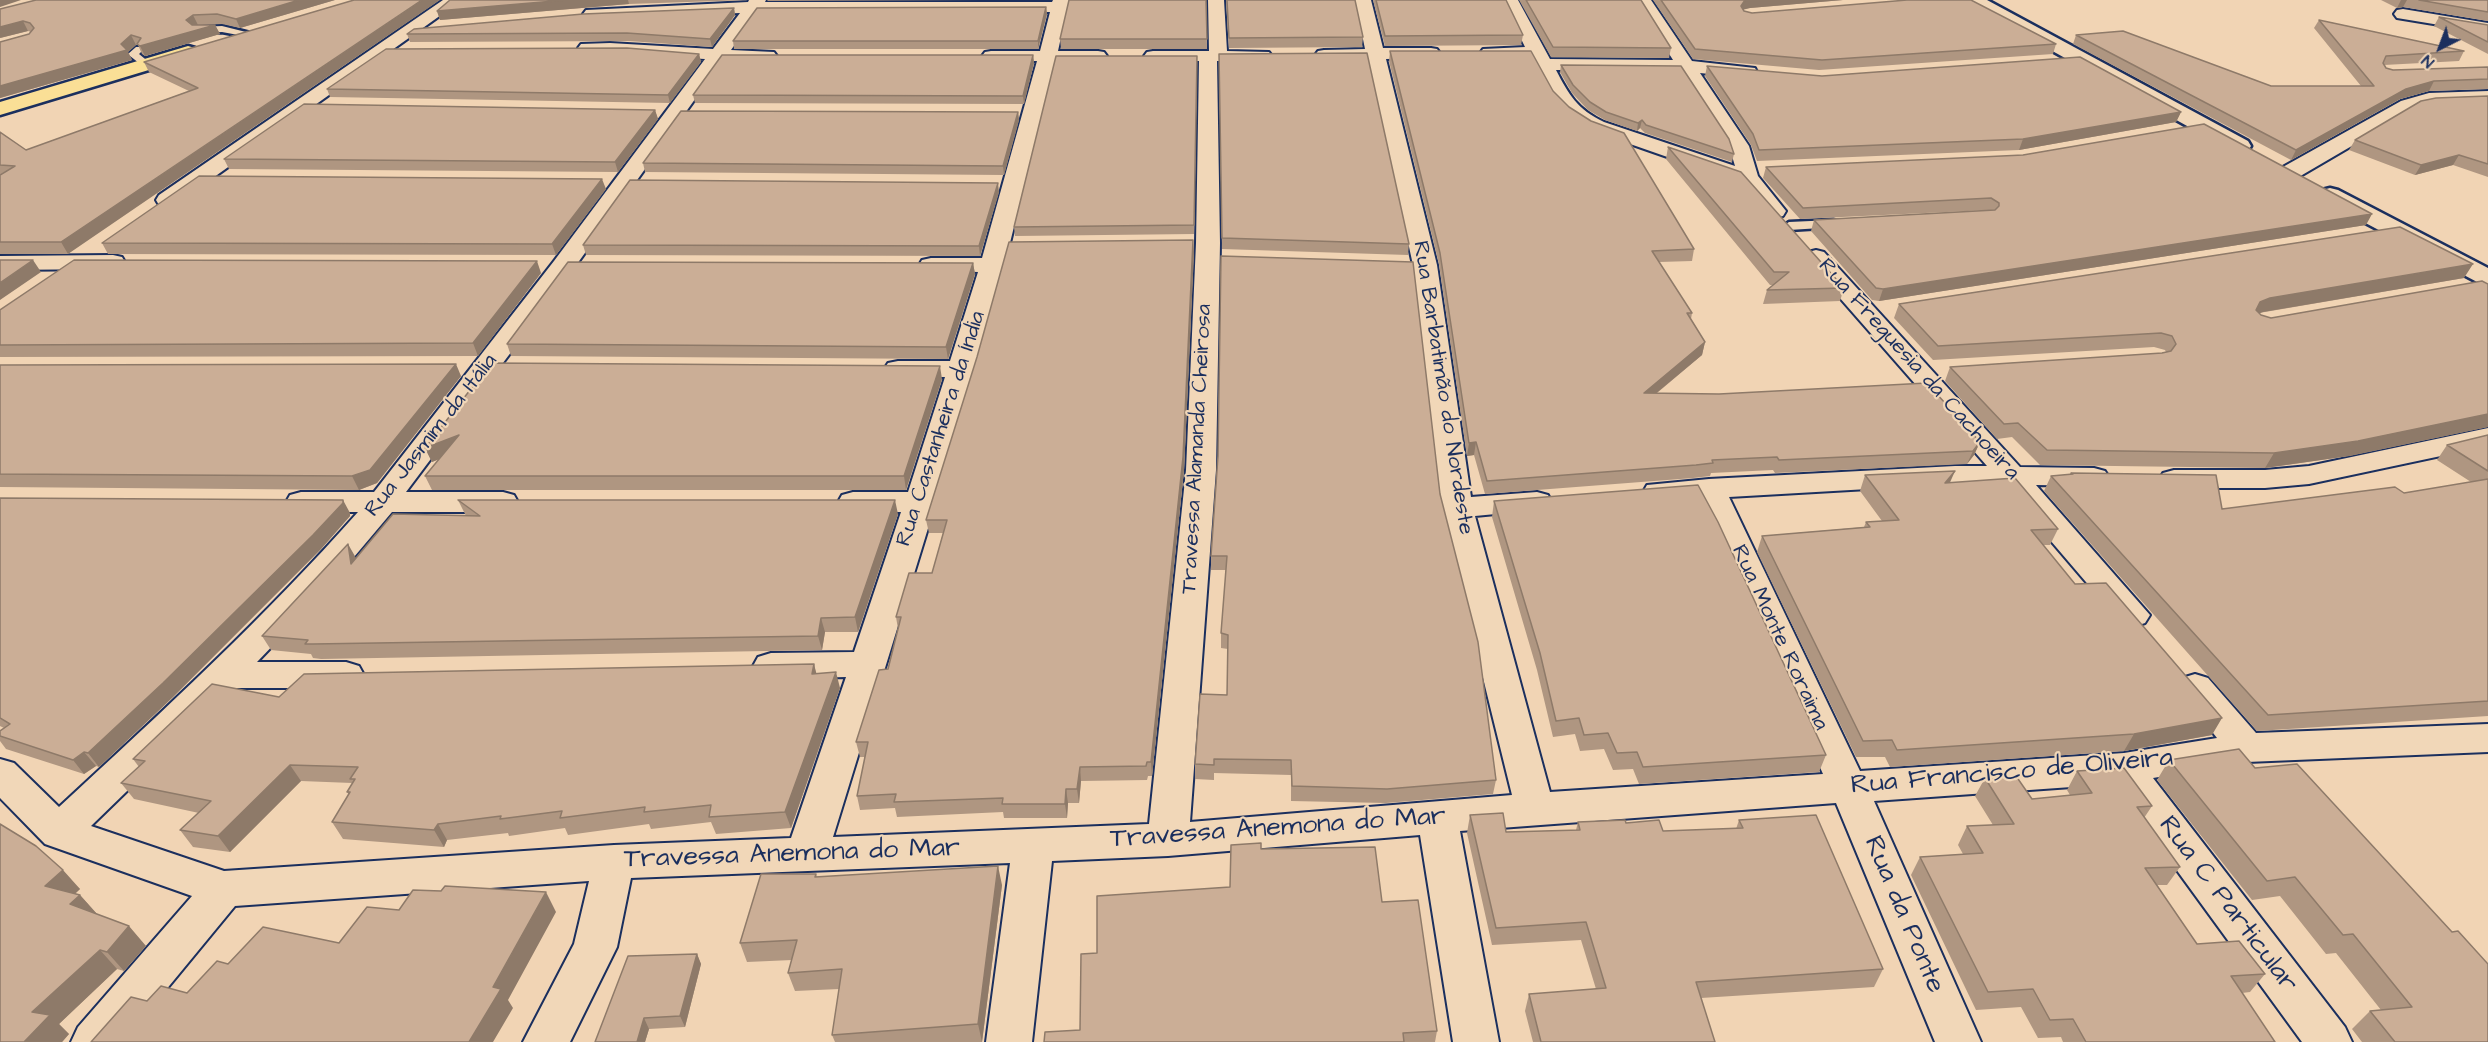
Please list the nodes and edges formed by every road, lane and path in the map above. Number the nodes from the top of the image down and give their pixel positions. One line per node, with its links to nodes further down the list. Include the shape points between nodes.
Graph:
1 (1216, 0): 30 (street, Travessa Alamanda Cheirosa)
2 (1363, 0): 22 (street, Rua Barbatimão do Nordeste)
3 (1510, 0): 32 (street)
4 (1644, 0): 35 (street)
5 (1974, 0): 33 (street)
6 (454, 2): 15 (street)
7 (756, 3): 8 (street); 10 (street); 23 (street, Rua Jasmim da Itália)
8 (1060, 3): 27 (street, Rua Castanheira da Índia)
9 (2403, 14): 13 (street)
10 (574, 15)
11 (442, 27): 15 (street)
12 (270, 28): 16 (main road)
13 (2488, 28)
14 (198, 30): 16 (lane, via 222,28)
15 (409, 30): 19 (street)
16 (249, 34): 40 (main road, via 143,57)
17 (570, 48): 23 (street)
18 (417, 49): 19 (street)
19 (382, 50): 38 (street)
20 (1446, 53): 22 (street)
21 (1469, 53): 32 (street)
22 (1378, 54): 24 (street); 79 (street, Rua Barbatimão do Nordeste)
23 (718, 55): 25 (street); 63 (street, Rua Jasmim da Itália)
24 (1309, 55)
25 (788, 56)
26 (976, 56): 27 (street)
27 (1047, 56): 28 (street); 53 (street, Rua Castanheira da Índia, via 1021,112 1002,184)
28 (1116, 56)
29 (1139, 56): 30 (street)
30 (1213, 56): 31 (street); 94 (street, Travessa Alamanda Cheirosa, via 1201,470)
31 (1275, 56)
32 (1541, 58): 35 (street); 43 (street, via 1562,100 1581,118)
33 (2081, 58): 34 (street); 41 (street)
34 (2047, 61)
35 (1688, 66): 36 (street); 43 (street)
36 (1762, 74)
37 (2488, 97): 44 (street, via 2429,99 2408,105)
38 (303, 105): 39 (street); 45 (street)
39 (338, 106)
40 (0, 109)
41 (2203, 126): 42 (street); 44 (street)
42 (2168, 132)
43 (1753, 172): 49 (street, Rua Freguesia da Cachoeira)
44 (2289, 173): 50 (street)
45 (201, 177): 46 (street); 47 (street)
46 (236, 177)
47 (152, 210)
48 (1847, 223): 49 (lane)
49 (1789, 226): 68 (street, Rua Freguesia da Cachoeira, via 1877,311)
50 (2396, 230): 51 (street); 58 (street)
51 (2361, 236)
52 (104, 242): 54 (street)
53 (1005, 252): 57 (street); 66 (street, Rua Castanheira da Índia)
54 (74, 262): 55 (street); 56 (street); 59 (street)
55 (134, 262)
56 (0, 263)
57 (910, 265)
58 (2488, 278)
59 (46, 282)
60 (2488, 283): 61 (street)
61 (2454, 289)
62 (451, 366): 63 (street)
63 (487, 366): 64 (street); 75 (street, Rua Jasmim da Itália)
64 (522, 366)
65 (868, 369): 66 (street)
66 (963, 369): 78 (street, Rua Castanheira da Índia)
67 (1953, 369): 68 (street)
68 (1917, 372): 70 (street, Rua Freguesia da Cachoeira)
69 (2488, 436): 70 (street, via 2309,475 2235,480)
70 (2010, 476): 71 (street, via 1954,475); 80 (street, Rua Freguesia da Cachoeira)
71 (1709, 488): 72 (street); 90 (street, Rua Monte Roraima)
72 (1629, 494)
73 (1560, 500): 79 (street)
74 (275, 501): 75 (street)
75 (383, 502): 76 (street); 84 (street, Rua Jasmim da Itália, via 315,581)
76 (526, 502)
77 (824, 502): 78 (street)
78 (919, 502): 81 (street, Rua Castanheira da Índia)
79 (1457, 508): 91 (street, Rua Barbatimão do Nordeste)
80 (2147, 632)
81 (867, 664): 82 (street); 96 (street, Rua Castanheira da Índia)
82 (735, 667)
83 (2178, 668): 87 (street)
84 (224, 675): 85 (street); 93 (street, Rua Jasmim da Itália)
85 (377, 675)
86 (2488, 738): 87 (street, Rua Francisco de Oliveira)
87 (2247, 748): 88 (street, Rua Francisco de Oliveira)
88 (2124, 768): 90 (street, Rua Francisco de Oliveira); 104 (street, Rua C Particular)
89 (0, 774): 93 (street)
90 (1849, 788): 91 (street, Rua Francisco de Oliveira); 103 (street, Rua da Ponte)
91 (1535, 809): 92 (street, Travessa Anemona do Mar)
92 (1437, 818): 94 (street, Travessa Anemona do Mar); 102 (street)
93 (59, 832): 98 (street, Travessa Anemona do Mar)
94 (1168, 840): 95 (street, Travessa Anemona do Mar)
95 (1032, 846): 96 (street, Travessa Anemona do Mar); 101 (street)
96 (807, 853): 97 (street, Travessa Anemona do Mar)
97 (614, 862): 98 (street, Travessa Anemona do Mar); 100 (street, via 595,947)
98 (224, 889): 99 (street)
99 (94, 1042)
100 (546, 1042)
101 (1009, 1042)
102 (1476, 1042)
103 (1958, 1042)
104 (2329, 1042)

